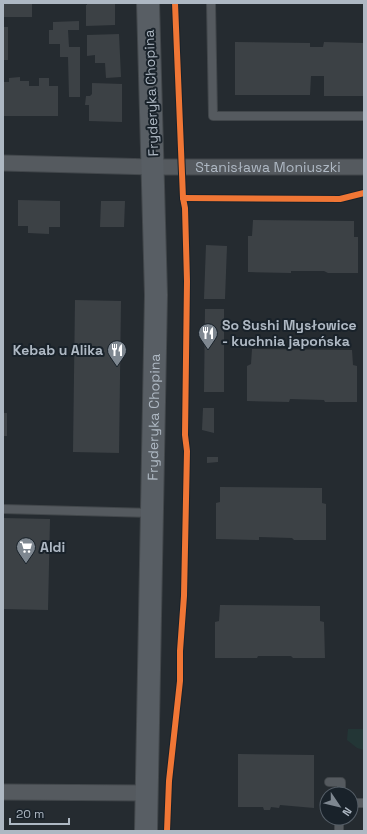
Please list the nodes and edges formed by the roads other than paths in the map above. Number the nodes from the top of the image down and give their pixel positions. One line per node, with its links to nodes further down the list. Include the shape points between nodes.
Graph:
1 (148, 3): 5 (street, Fryderyka Chopina)
2 (211, 3): 3 (lane, via 213,116)
3 (364, 116)
4 (3, 163): 5 (street, Stanisława Moniuszki)
5 (154, 167): 6 (street, Stanisława Moniuszki); 8 (street, Fryderyka Chopina, via 156,295)
6 (364, 167)
7 (3, 508): 8 (lane)
8 (153, 513): 12 (street, Fryderyka Chopina)
9 (329, 782): 10 (lane, via 341,782)
10 (341, 786)
11 (3, 792): 12 (street)
12 (147, 793): 13 (street, Fryderyka Chopina)
13 (146, 831)

